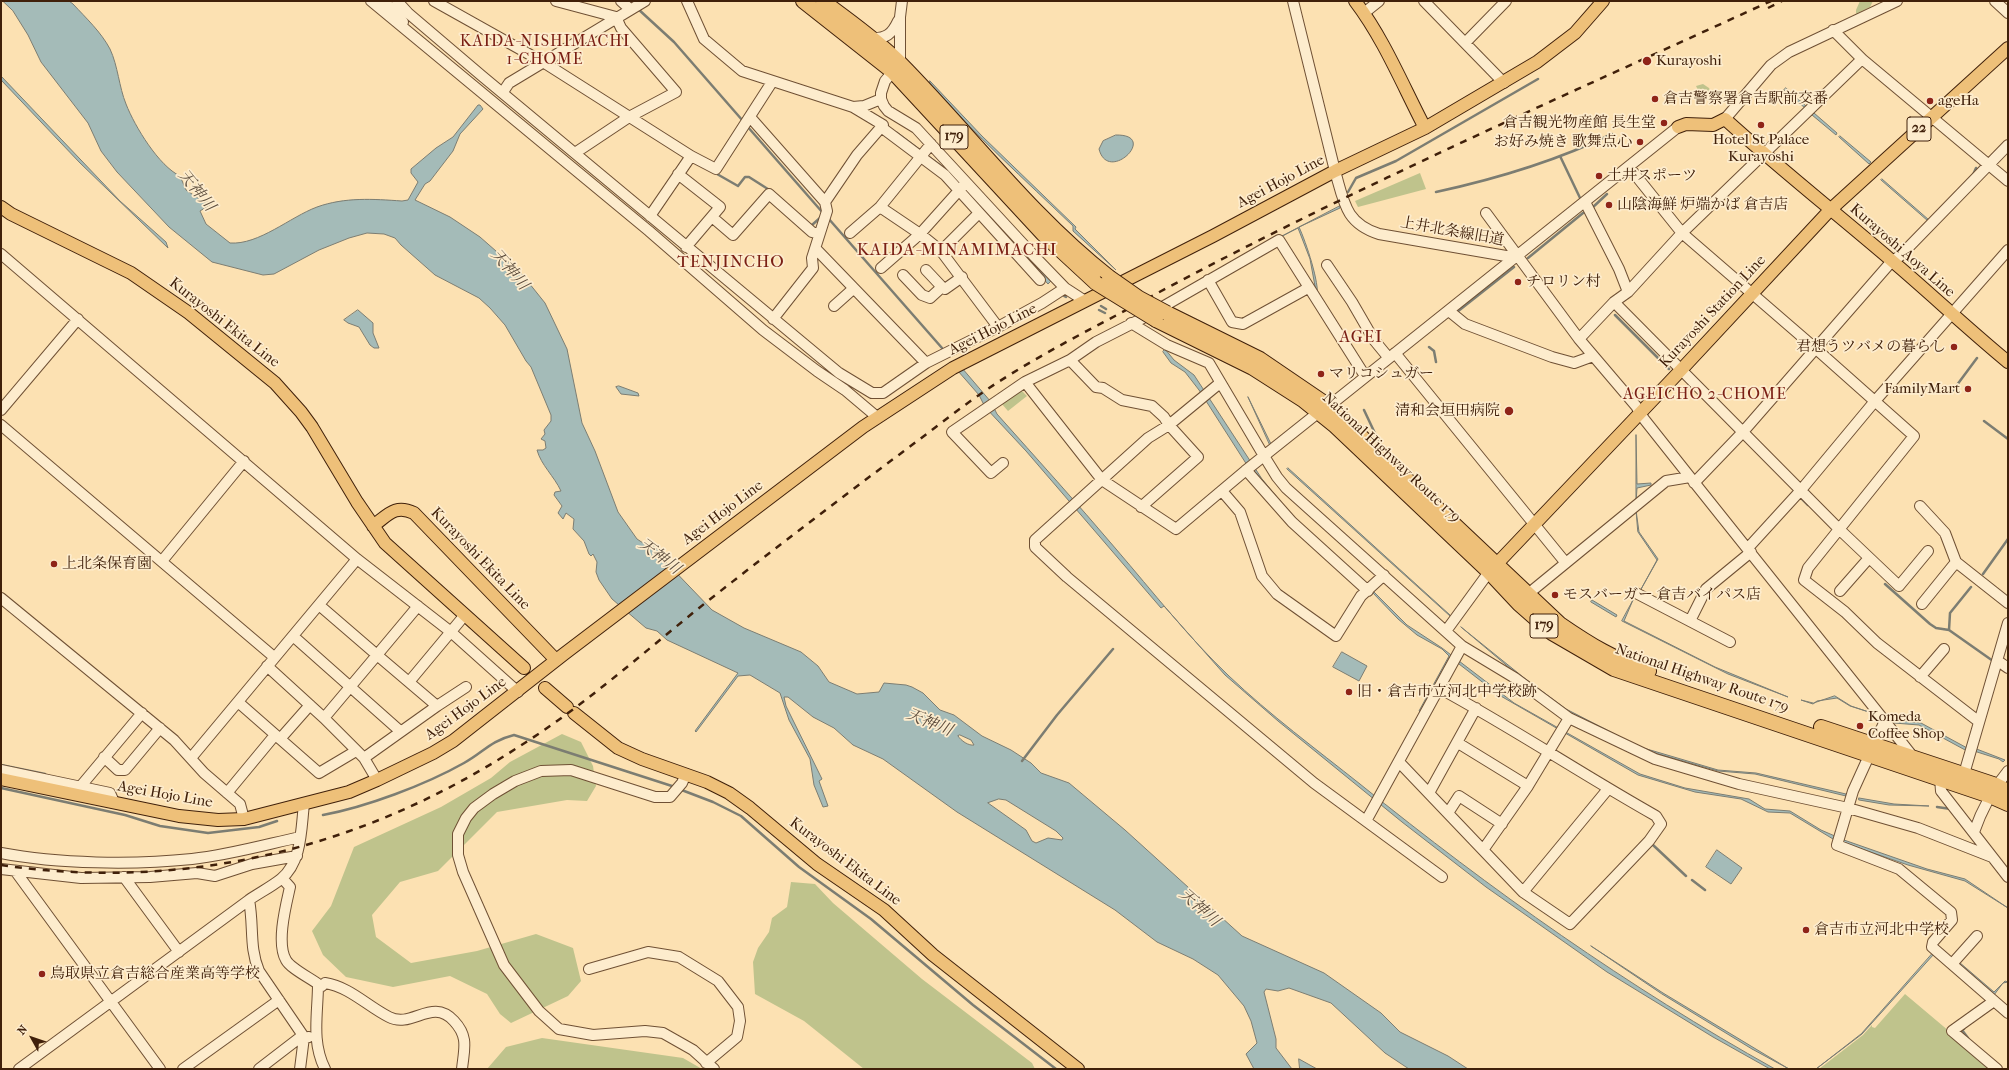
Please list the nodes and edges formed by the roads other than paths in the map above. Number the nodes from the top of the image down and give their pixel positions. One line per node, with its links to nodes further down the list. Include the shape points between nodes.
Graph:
1 (371, 1): 27 (street)
2 (384, 1): 27 (street, via 418,38)
3 (397, 1): 35 (street)
4 (434, 1): 31 (street)
5 (556, 1): 23 (street)
6 (621, 1): 20 (street)
7 (687, 1): 33 (street, via 708,44 742,71)
8 (803, 1): 32 (highway, National Highway Route 179 / 179)
9 (823, 1): 26 (highway, National Highway Route 179 / 179)
10 (902, 1): 24 (street)
11 (1293, 1): 53 (street, 上井北条線旧道)
12 (1355, 1): 21 (main road)
13 (1379, 1): 21 (street)
14 (1424, 1): 28 (street)
15 (1506, 1): 28 (street)
16 (1602, 1): 34 (main road, Agei Hojo Line, via 1575,33)
17 (1897, 1): 25 (street)
18 (1995, 1): 22 (street)
19 (641, 2): 20 (street)
20 (630, 9): 23 (street)
21 (1364, 13): 44 (main road)
22 (2008, 13)
23 (616, 17): 31 (street); 38 (street, via 621,28 676,92)
24 (900, 17): 26 (street, via 889,35 884,38); 32 (street)
25 (1833, 30): 30 (street); 41 (street, via 1789,52 1771,65)
26 (871, 38): 32 (highway, National Highway Route 179 / 179)
27 (418, 42): 115 (street, via 649,231 764,330)
28 (1465, 43): 34 (street)
29 (2008, 48): 40 (main road, Kurayoshi Aoya Line / 22)
30 (1862, 59): 40 (street); 48 (street)
31 (543, 62): 35 (street, via 510,83); 38 (street)
32 (897, 68): 36 (street, via 885,81); 95 (highway, National Highway Route 179 / 179, bridge, via 1080,254); 95 (highway, National Highway Route 179 / 179, bridge, via 1043,234 1096,283)
33 (772, 82): 37 (street); 39 (street)
34 (1504, 83): 44 (main road, Agei Hojo Line)
35 (503, 92): 47 (street)
36 (881, 99): 37 (street, via 864,106); 45 (street, via 888,111 916,128)
37 (853, 107): 43 (street, via 883,125)
38 (630, 117): 47 (street); 49 (street)
39 (750, 117): 49 (street, via 716,169); 57 (street)
40 (1932, 117): 51 (street); 61 (main road, Kurayoshi Aoya Line / 22)
41 (1725, 119): 42 (main road, via 1713,125 1686,124); 48 (main road)
42 (1678, 127): 52 (street, 上井北条線旧道)
43 (881, 128): 50 (street); 57 (street, via 857,155)
44 (1425, 128): 53 (main road, Agei Hojo Line)
45 (931, 144): 50 (street); 56 (street)
46 (2008, 145): 51 (street)
47 (575, 153): 64 (street)
48 (1763, 153): 61 (main road); 67 (street)
49 (691, 156): 54 (street)
50 (921, 158): 56 (street); 60 (street)
51 (1989, 165): 55 (street); 76 (street, via 1900,256)
52 (1629, 167): 58 (street, 上井北条線旧道); 67 (street)
53 (1335, 171): 75 (street, 上井北条線旧道, via 1343,198 1354,221 1368,230 1379,234); 90 (main road, Agei Hojo Line)
54 (678, 174): 64 (street); 65 (street, via 720,207)
55 (2008, 181)
56 (963, 186): 62 (street); 69 (street); 85 (street)
57 (825, 202): 68 (street, via 827,211)
58 (1584, 202): 75 (street, 上井北条線旧道); 88 (street, via 1619,269)
59 (1, 207): 130 (main road, Kurayoshi Ekita Line, via 132,273 189,313 275,383 302,412)
60 (880, 207): 66 (street); 69 (street)
61 (1830, 210): 76 (main road, Kurayoshi Aoya Line); 89 (main road, Kurayoshi Station Line)
62 (979, 213): 73 (street); 82 (street)
63 (1486, 213): 75 (street)
64 (650, 216): 70 (street)
65 (712, 217): 68 (street, via 733,236 769,194 812,232); 70 (street)
66 (850, 233)
67 (1682, 233): 88 (street); 89 (street)
68 (819, 234): 71 (street)
69 (920, 234): 73 (street); 78 (street)
70 (686, 247): 97 (street)
71 (816, 248): 87 (street); 97 (street, via 812,258 813,268)
72 (2008, 250): 94 (street)
73 (941, 251): 81 (street)
74 (1, 254): 96 (street)
75 (1517, 256): 93 (street); 100 (street)
76 (1892, 261): 94 (main road, Kurayoshi Aoya Line); 101 (street)
77 (1327, 265): 102 (street, via 1374,340)
78 (881, 268)
79 (926, 270): 84 (street)
80 (903, 275): 84 (street, via 922,295 930,298)
81 (962, 277): 84 (street, via 945,289); 99 (street)
82 (1040, 280)
83 (1208, 280): 86 (street, via 1232,322 1243,324); 86 (street, via 1279,240); 98 (street)
84 (942, 287)
85 (1065, 288): 90 (street); 99 (street)
86 (1308, 288): 108 (street)
87 (853, 289): 92 (street); 106 (street)
88 (1628, 292): 91 (street)
89 (1753, 294): 101 (street); 107 (main road, Kurayoshi Station Line)
90 (1085, 301): 115 (main road, Agei Hojo Line, via 953,368)
91 (1614, 302): 100 (street); 107 (street)
92 (834, 306)
93 (1449, 311): 102 (street); 103 (street, via 1465,324 1552,357 1574,363)
94 (1951, 314): 105 (main road, Kurayoshi Aoya Line); 111 (street)
95 (1161, 316): 112 (highway, National Highway Route 179 / 179, via 1260,359)
96 (78, 319): 113 (street); 120 (street)
97 (773, 319): 106 (street, via 839,373 872,393 883,393)
98 (1131, 323): 104 (street); 110 (street, via 1167,345 1209,363)
99 (998, 327): 106 (street)
100 (1579, 339): 103 (street)
101 (1815, 348): 111 (street); 118 (street)
102 (1392, 355): 108 (street); 129 (street)
103 (1592, 356): 114 (street)
104 (1070, 360): 109 (street); 116 (street, via 1096,387 1104,388 1122,400 1152,406)
105 (2008, 362)
106 (926, 364)
107 (1681, 370): 114 (main road, Kurayoshi Station Line); 118 (street)
108 (1365, 376): 112 (street)
109 (1025, 382): 121 (street, via 952,432 991,473); 123 (street)
110 (1220, 383): 116 (street); 119 (street)
111 (1875, 401): 125 (street); 131 (street, via 1914,436)
112 (1324, 409): 119 (street); 139 (highway, National Highway Route 179 / 179)
113 (1, 410)
114 (1640, 412): 124 (street); 129 (main road, Kurayoshi Station Line)
115 (877, 417): 161 (main road, Agei Hojo Line)
116 (1169, 424): 123 (street, via 1148,438); 128 (street, via 1198,457)
117 (1, 425): 136 (street)
118 (1742, 432): 124 (street); 125 (street)
119 (1264, 456): 122 (street); 140 (street, via 1286,488)
120 (244, 461): 135 (street); 136 (street)
121 (1003, 463)
122 (1246, 470): 126 (street); 141 (street, via 1292,522)
123 (1102, 480): 128 (street); 212 (street, via 1035,540 1036,547 1250,731)
124 (1692, 480): 132 (street); 137 (street, via 1666,481)
125 (1800, 490): 131 (street); 132 (street)
126 (1222, 491): 128 (street, via 1176,529); 141 (street, via 1240,512 1262,576 1278,594 1336,636 1361,596)
127 (1920, 506): 138 (street, via 1945,533)
128 (1141, 507)
129 (1535, 525): 137 (street); 139 (main road, Kurayoshi Station Line)
130 (373, 526): 150 (main road, Kurayoshi Ekita Line, via 384,543); 161 (main road, Kurayoshi Ekita Line, via 395,510 406,510 414,514)
131 (1840, 530): 134 (street); 166 (street, via 1808,568 1804,580)
132 (1749, 550): 151 (street, via 1706,589); 180 (street)
133 (1928, 551): 134 (street, via 1899,586)
134 (1869, 558): 142 (street)
135 (357, 559): 148 (street); 149 (street)
136 (162, 561): 160 (street)
137 (1566, 562): 144 (street)
138 (1956, 562): 146 (street); 147 (street)
139 (1493, 568): 144 (highway, National Highway Route 179 / 179); 153 (street); 186 (highway, National Highway Route 179 / 179, via 1519,604 1552,632 1614,669)
140 (1384, 575): 141 (street); 153 (street)
141 (1368, 591)
142 (1840, 591)
143 (1636, 593): 151 (street)
144 (1528, 594): 186 (highway, National Highway Route 179 / 179, via 1560,624 1594,647 1620,660)
145 (1, 598): 177 (street)
146 (2008, 603)
147 (1922, 604)
148 (319, 605): 155 (street); 159 (street)
149 (418, 606): 154 (street); 159 (street)
150 (464, 616): 154 (street); 164 (main road, Kurayoshi Ekita Line)
151 (1690, 621): 156 (street)
152 (2008, 623): 162 (street)
153 (1446, 631): 157 (street)
154 (451, 632): 167 (street); 172 (street)
155 (293, 636): 160 (street); 168 (street)
156 (1730, 642)
157 (1462, 646): 171 (street); 179 (street, via 1515,678)
158 (1944, 648): 166 (street)
159 (377, 655): 167 (street); 168 (street)
160 (274, 657): 163 (street)
161 (560, 657): 172 (main road, Agei Hojo Line)
162 (1998, 660): 165 (street); 181 (street)
163 (267, 666): 173 (street); 174 (street)
164 (524, 668)
165 (2008, 668)
166 (1920, 677): 181 (street)
167 (409, 682): 175 (street)
168 (350, 686): 178 (street); 183 (street)
169 (466, 687): 175 (street)
170 (545, 688): 195 (main road, Kurayoshi Ekita Line, via 618,748)
171 (1439, 688): 176 (street); 192 (street)
172 (518, 692): 199 (main road, Agei Hojo Line, via 453,741)
173 (238, 702): 184 (street); 191 (street)
174 (310, 705): 178 (street); 184 (street)
175 (438, 706): 183 (street)
176 (1476, 708): 185 (street); 187 (street)
177 (142, 713): 182 (street); 189 (street)
178 (324, 718): 188 (street)
179 (1570, 718): 187 (street); 209 (street, via 1655,759 1739,784)
180 (1884, 720): 186 (street); 190 (street, via 1910,753)
181 (1978, 721): 196 (street)
182 (160, 728): 189 (street, via 124,770 118,770); 191 (street)
183 (400, 731): 188 (street)
184 (278, 737): 188 (street, via 319,773); 204 (street)
185 (1458, 743): 200 (street); 205 (street)
186 (1872, 749): 190 (highway, National Highway Route 179 / 179); 197 (highway, National Highway Route 179 / 179); 209 (street)
187 (1548, 751): 200 (street); 202 (street)
188 (360, 755): 199 (street)
189 (104, 757): 201 (street)
190 (1910, 757): 196 (highway, National Highway Route 179 / 179)
191 (191, 758): 204 (street)
192 (1399, 762): 205 (street); 212 (street)
193 (1, 770): 201 (street)
194 (2008, 771): 203 (street)
195 (686, 774): 240 (street, via 670,797 655,798 571,770 541,771 515,781 474,808 458,834 458,855 463,872 504,964 538,1011 560,1029 593,1035 645,1031 663,1033 693,1050); 248 (main road, Kurayoshi Ekita Line, via 729,793 750,808 817,864 884,910 933,954)
196 (1964, 774): 203 (highway, National Highway Route 179 / 179)
197 (1940, 778): 203 (highway, National Highway Route 179 / 179); 214 (street, via 1941,791)
198 (1, 779): 206 (main road, Agei Hojo Line)
199 (377, 780): 207 (main road, Agei Hojo Line, via 349,792)
200 (1528, 786): 213 (street)
201 (80, 787): 206 (street, via 110,793)
202 (1608, 788): 227 (street); 227 (street, via 1656,816 1660,824 1649,841 1570,924)
203 (1998, 791): 208 (highway, National Highway Route 179 / 179); 214 (street, via 1980,813)
204 (227, 793): 211 (street, via 240,804)
205 (1430, 793): 210 (street)
206 (114, 802): 211 (main road, Agei Hojo Line, via 198,819)
207 (304, 804): 211 (main road, Agei Hojo Line); 215 (street)
208 (2008, 804)
209 (1848, 808): 216 (street, via 1918,828); 231 (street, via 1837,845 1899,868 1951,912 1952,920 1933,942 1932,947)
210 (1448, 813): 213 (street, via 1459,796); 217 (street)
211 (244, 819)
212 (1366, 821): 224 (street)
213 (1502, 824): 217 (street)
214 (1975, 833): 216 (street); 220 (street)
215 (300, 837): 218 (street, via 239,852 192,859 110,862 26,858); 219 (street)
216 (1964, 845): 220 (street)
217 (1483, 850): 227 (street)
218 (1, 853)
219 (297, 856): 223 (street, via 252,864 215,876 196,872); 226 (street, via 290,870)
220 (1992, 857): 225 (street)
221 (1, 869): 222 (street)
222 (16, 872): 223 (street, via 81,878); 235 (street)
223 (124, 877): 230 (street)
224 (1442, 877)
225 (2008, 877)
226 (282, 878): 228 (street); 233 (street, via 290,886 283,925 286,960)
227 (1523, 892)
228 (249, 900): 230 (street); 234 (street, via 253,920 252,946 256,962)
229 (1976, 936): 231 (street)
230 (179, 952): 235 (street)
231 (1952, 964): 236 (street)
232 (589, 969): 240 (street, via 648,952 679,957 718,981 738,1007 740,1021 737,1037)
233 (318, 984): 238 (street); 247 (street, via 332,984 345,989 390,1018 415,1017 428,1012 447,1013 464,1035)
234 (279, 1000): 239 (street); 243 (street)
235 (111, 1001): 241 (street); 242 (street)
236 (1994, 1001): 237 (street); 249 (street, via 1952,1031)
237 (2008, 1013)
238 (316, 1036): 239 (street); 246 (street)
239 (304, 1037): 244 (street); 245 (street)
240 (710, 1066)
241 (19, 1069)
242 (160, 1069)
243 (183, 1069)
244 (259, 1069)
245 (300, 1069)
246 (324, 1069)
247 (462, 1069)
248 (1078, 1069)
249 (1997, 1069)

